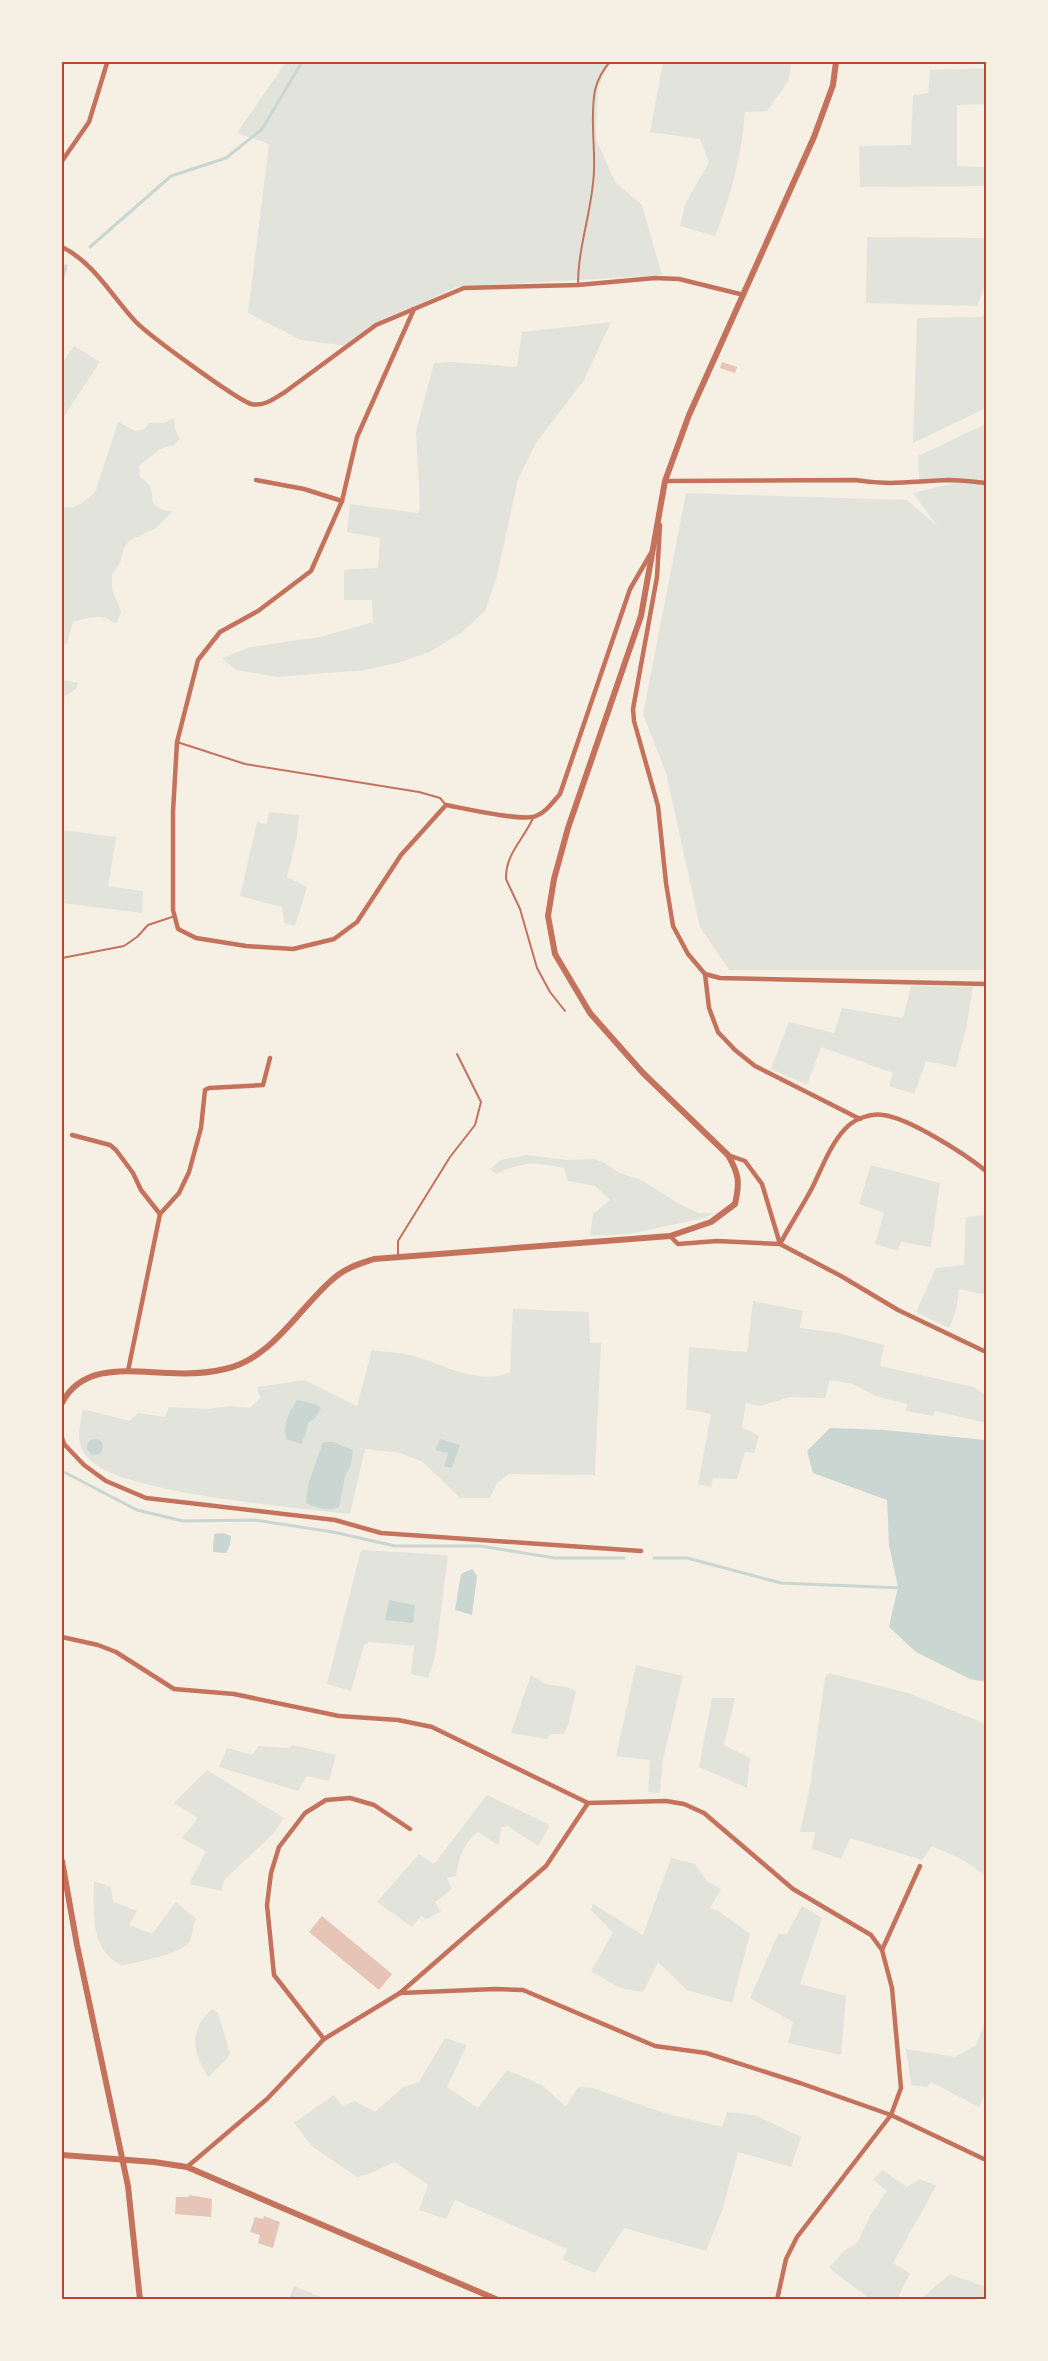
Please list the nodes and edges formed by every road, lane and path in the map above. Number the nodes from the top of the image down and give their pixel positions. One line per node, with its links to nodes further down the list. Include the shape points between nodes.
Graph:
1 (610, 62): 6 (lane, via 595,89 594,170 580,248)
2 (836, 62): 7 (street, via 825,111)
3 (107, 63): 4 (street, via 89,122)
4 (62, 161)
5 (62, 247): 8 (street, via 85,262 138,324 251,404 270,402 376,325)
6 (578, 285): 7 (street, via 679,279); 8 (street, via 464,288)
7 (744, 295): 10 (street, via 689,415)
8 (414, 309): 12 (street, via 357,437)
9 (256, 480): 12 (street)
10 (665, 481): 11 (street); 13 (street)
11 (987, 483)
12 (342, 501): 15 (street, via 311,571 258,612 220,632 198,660)
13 (661, 507): 14 (street); 20 (street, via 657,577 635,691 634,721 658,807 674,926 688,954)
14 (652, 552): 17 (street, via 630,590 560,794); 27 (street, via 640,616 568,828 548,916 555,954 590,1013 643,1073)
15 (177, 742): 16 (lane, via 245,764 419,792 440,798); 18 (street, via 173,812)
16 (446, 805): 17 (street); 18 (street, via 401,855 357,922 334,939 293,949 246,946 196,938 178,929)
17 (533, 818): 22 (lane, via 513,849 506,879 520,909 537,968)
18 (175, 916): 19 (lane, via 148,925 124,946)
19 (62, 958)
20 (705, 974): 21 (street, via 720,978); 25 (street, via 709,1008 718,1032 735,1050 755,1066)
21 (987, 984)
22 (565, 1011)
23 (457, 1054): 32 (lane, via 481,1102 475,1125 450,1156 398,1241)
24 (270, 1058): 29 (street, via 263,1085 205,1090 201,1128 189,1172 179,1193)
25 (860, 1119): 28 (street, via 883,1114 898,1118); 31 (street, via 846,1127 832,1147)
26 (72, 1135): 29 (street, via 116,1150)
27 (728, 1155): 30 (street, via 739,1184 735,1204 711,1222); 31 (street, via 745,1161 762,1184)
28 (987, 1171)
29 (160, 1214): 34 (street)
30 (670, 1236): 31 (street, via 678,1244); 32 (street)
31 (780, 1244): 33 (street, via 898,1310)
32 (398, 1255): 34 (street, via 358,1264 334,1278 260,1353 243,1363 198,1372)
33 (987, 1352)
34 (128, 1371): 35 (street, via 93,1375)
35 (63, 1397)
36 (62, 1438): 37 (street, via 84,1465 106,1481 146,1498 335,1520 381,1533)
37 (641, 1551)
38 (62, 1637): 39 (street, via 116,1652 174,1689 234,1694 339,1716 432,1727)
39 (588, 1803): 43 (street, via 666,1801 704,1813 793,1889 871,1935); 44 (street, via 546,1866)
40 (410, 1829): 45 (street, via 374,1805 350,1798 326,1800 305,1813 279,1847 267,1905 273,1975)
41 (62, 1861): 48 (street)
42 (920, 1866): 43 (street)
43 (882, 1950): 46 (street, via 892,1988 901,2088)
44 (400, 1993): 45 (street); 46 (street, via 523,1990 656,2046 706,2053)
45 (324, 2039): 50 (street, via 267,2098)
46 (891, 2115): 49 (street); 53 (street, via 797,2237 786,2259)
47 (62, 2156): 48 (street)
48 (123, 2159): 50 (street); 51 (street)
49 (987, 2160)
50 (187, 2168): 52 (street)
51 (140, 2300)
52 (498, 2300)
53 (777, 2300)

